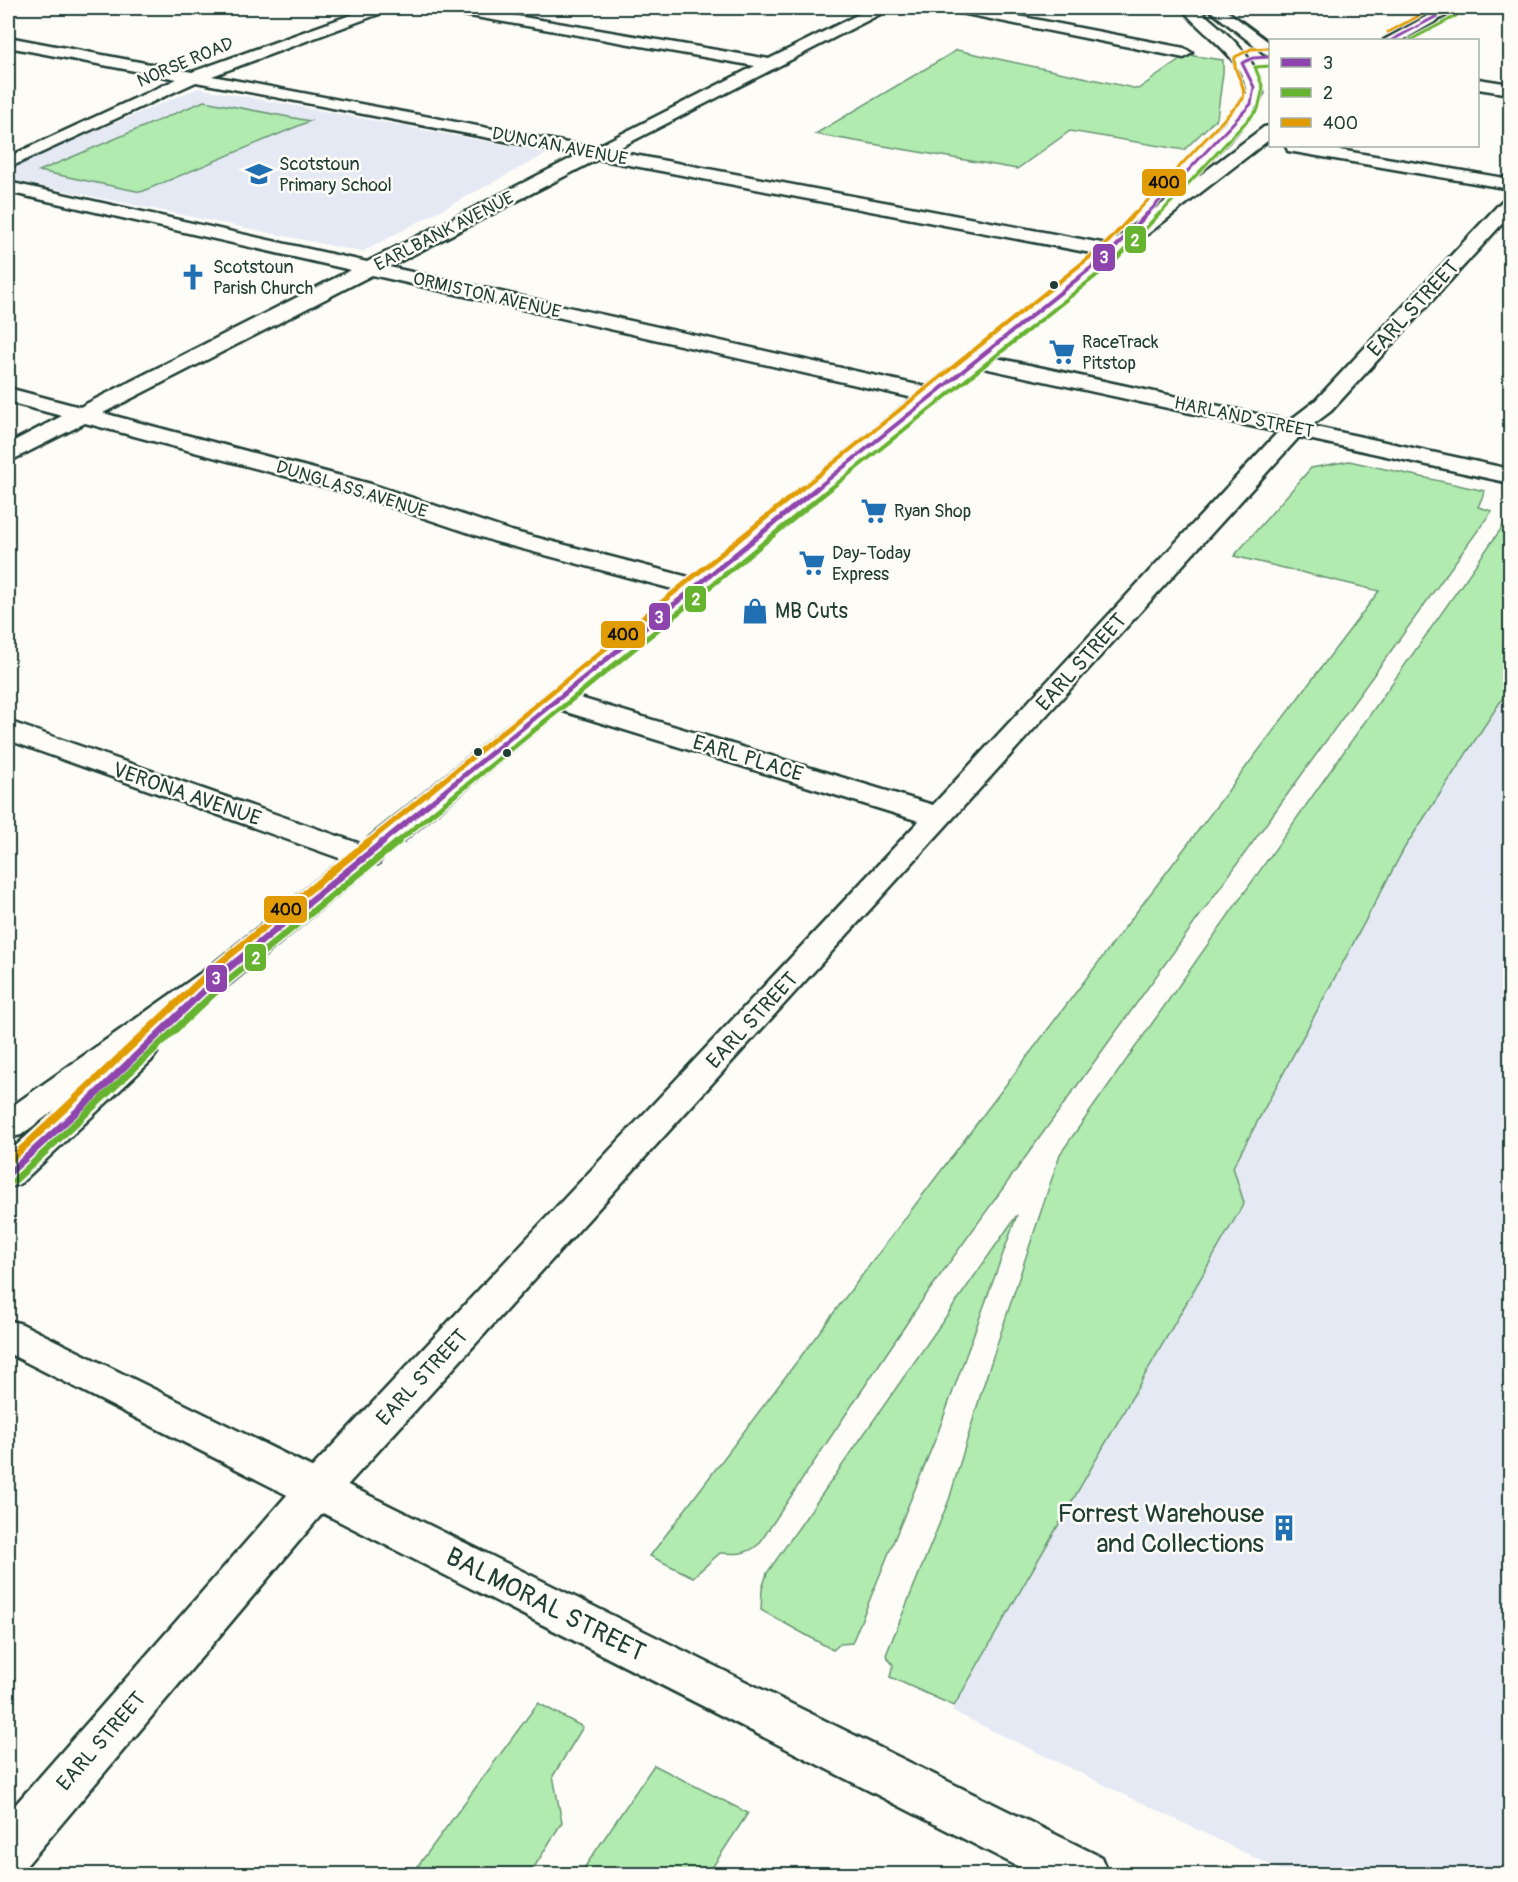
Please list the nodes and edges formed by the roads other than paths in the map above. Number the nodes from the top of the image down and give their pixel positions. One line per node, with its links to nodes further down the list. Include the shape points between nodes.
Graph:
1 (382, 8): 18 (street, NORSE ROAD)
2 (447, 8): 15 (street)
3 (880, 8): 15 (street, EARLBANK AVENUE)
4 (956, 8): 13 (street)
5 (1189, 8): 16 (street)
6 (1214, 8): 12 (street)
7 (1452, 8): 10 (street)
8 (1496, 8): 9 (street)
9 (1510, 9)
10 (1394, 39)
11 (8, 42): 18 (street, DUNCAN AVENUE)
12 (1269, 49)
13 (1184, 54)
14 (1269, 57): 16 (street, via 1253,58)
15 (770, 64): 23 (street, EARLBANK AVENUE)
16 (1245, 66): 17 (street); 28 (street, via 1255,90 1251,104)
17 (1269, 75)
18 (194, 77): 23 (street, DUNCAN AVENUE); 24 (street, NORSE ROAD)
19 (1479, 84): 20 (street)
20 (1510, 89)
21 (1269, 132): 28 (street)
22 (1294, 147): 25 (street)
23 (596, 153): 28 (street, DUNCAN AVENUE); 29 (street, EARLBANK AVENUE)
24 (8, 163)
25 (1510, 184)
26 (8, 187): 29 (street, ORMISTON AVENUE)
27 (1510, 204): 34 (street, EARL STREET, via 1323,406)
28 (1112, 251): 30 (street)
29 (372, 268): 32 (street, ORMISTON AVENUE); 33 (street, EARLBANK AVENUE)
30 (978, 360): 32 (street); 34 (street, HARLAND STREET)
31 (8, 395): 33 (street, DUNGLASS AVENUE)
32 (931, 395): 37 (street)
33 (82, 414): 35 (street, EARLBANK AVENUE); 37 (street, DUNGLASS AVENUE, via 362,489 502,536)
34 (1294, 428): 36 (street, HARLAND STREET); 40 (street, EARL STREET)
35 (8, 453)
36 (1510, 476)
37 (695, 587): 38 (street)
38 (557, 700): 40 (street, EARL PLACE); 41 (street)
39 (8, 730): 41 (street, VERONA AVENUE)
40 (939, 817): 46 (street, EARL STREET)
41 (367, 856): 42 (street)
42 (220, 975): 43 (street); 44 (street)
43 (8, 1126)
44 (8, 1174)
45 (8, 1335): 46 (street, BALMORAL STREET)
46 (317, 1490): 47 (street, EARL STREET); 48 (street, BALMORAL STREET)
47 (8, 1849)
48 (1083, 1875)

